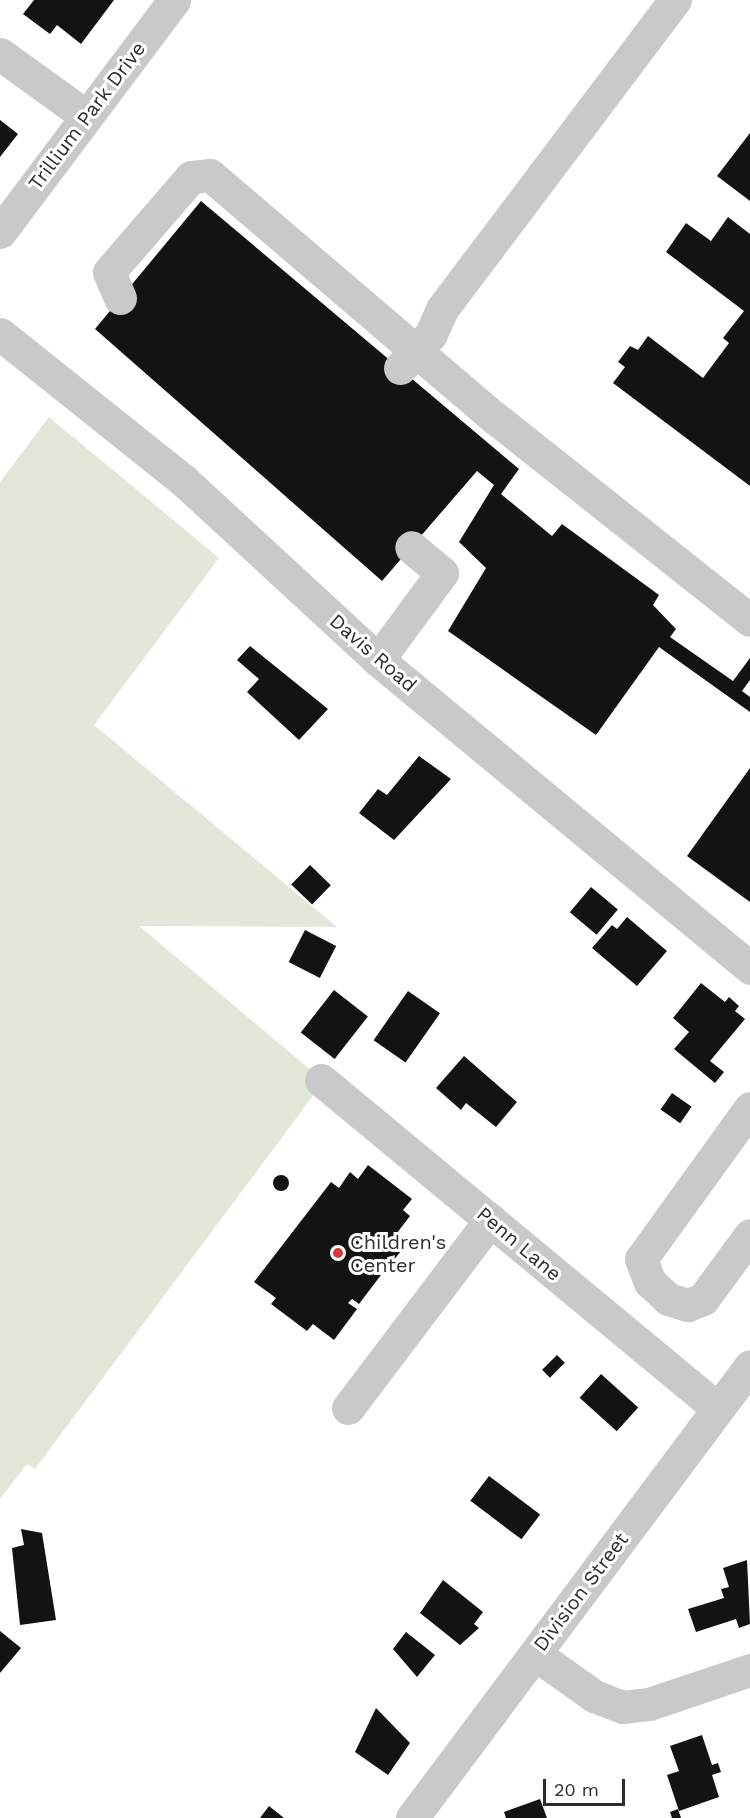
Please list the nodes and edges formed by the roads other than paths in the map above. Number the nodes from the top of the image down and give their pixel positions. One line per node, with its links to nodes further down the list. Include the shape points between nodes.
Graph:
1 (174, 0): 4 (street, Trillium Park Drive)
2 (675, 0): 8 (street)
3 (0, 54): 4 (street)
4 (86, 116): 5 (street, Trillium Park Drive)
5 (0, 232)
6 (120, 298): 8 (street, via 109,272 191,177 210,175)
7 (0, 334): 11 (street, Davis Road, via 183,480)
8 (408, 359): 10 (street)
9 (411, 547): 11 (street, via 442,573)
10 (750, 620)
11 (378, 660): 12 (street, Davis Road)
12 (750, 968)
13 (321, 1080): 15 (street, Penn Lane)
14 (750, 1108): 16 (street, via 641,1259 650,1282 668,1299 688,1305 703,1299)
15 (490, 1220): 18 (street); 19 (street, Penn Lane)
16 (750, 1234)
17 (750, 1366): 19 (street, Division Street)
18 (348, 1408)
19 (717, 1408): 20 (street, Division Street)
20 (535, 1654): 21 (street, via 594,1696 623,1707 650,1704); 22 (street, Division Street)
21 (750, 1670)
22 (412, 1818)

